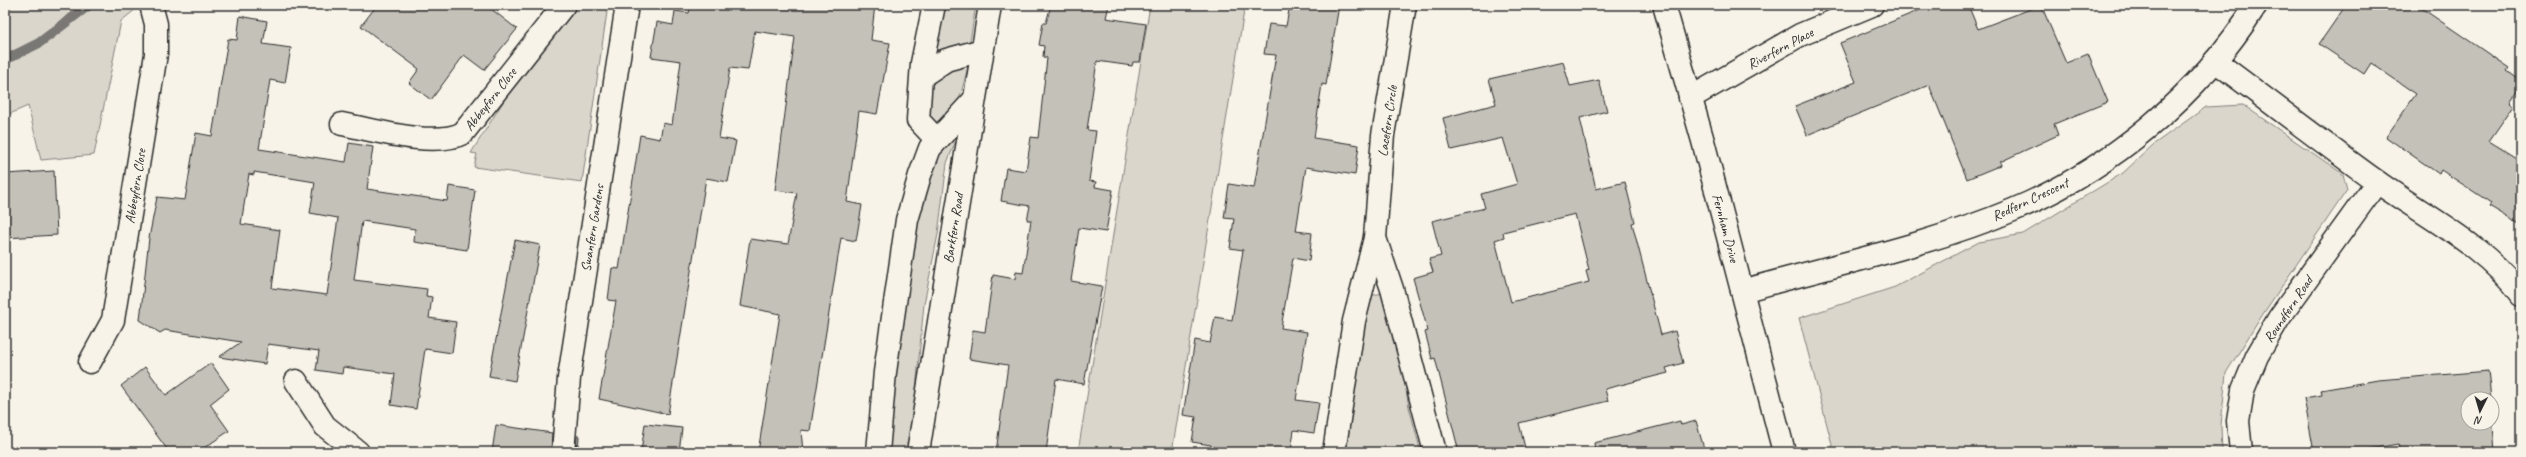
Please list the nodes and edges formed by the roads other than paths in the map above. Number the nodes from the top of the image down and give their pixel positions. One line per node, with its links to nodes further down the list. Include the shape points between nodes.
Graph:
1 (151, 5): 21 (street, Abbeyfern Close, via 156,24 156,54 113,320)
2 (564, 5): 15 (street, Abbeyfern Close, via 463,133 456,137 425,138)
3 (626, 5): 24 (street, Swanfern Gardens, via 569,378)
4 (934, 5): 12 (street)
5 (990, 5): 10 (street, Barkfern Road)
6 (1405, 5): 18 (street, Lacefern Circle, via 1383,135)
7 (1664, 5): 13 (street, Fernham Drive)
8 (1872, 5): 13 (street, Riverfern Place, via 1800,35)
9 (2256, 5): 11 (street, Redfern Crescent)
10 (982, 50): 12 (street, via 946,60); 14 (street, Barkfern Road)
11 (2215, 61): 17 (street); 19 (street, Redfern Crescent, via 2145,130 2068,183 2014,210 1941,235)
12 (922, 76): 16 (street, via 918,120)
13 (1690, 98): 19 (street, Fernham Drive)
14 (974, 100): 16 (street); 26 (street, Barkfern Road)
15 (342, 124)
16 (936, 139): 25 (street, via 920,175 902,242 885,372)
17 (2377, 182): 20 (street, via 2486,256); 30 (street, Roundfern Road, via 2279,318 2258,356 2243,390 2238,421)
18 (1375, 238): 27 (street, Lacefern Circle, via 1354,321); 28 (street, Lacefern Circle, via 1392,289)
19 (1742, 291): 29 (street, Fernham Drive)
20 (2521, 295)
21 (90, 362)
22 (296, 381): 23 (street, via 325,426)
23 (358, 452)
24 (563, 452)
25 (878, 452)
26 (918, 452)
27 (1334, 452)
28 (1435, 452)
29 (1784, 452)
30 (2241, 452)

